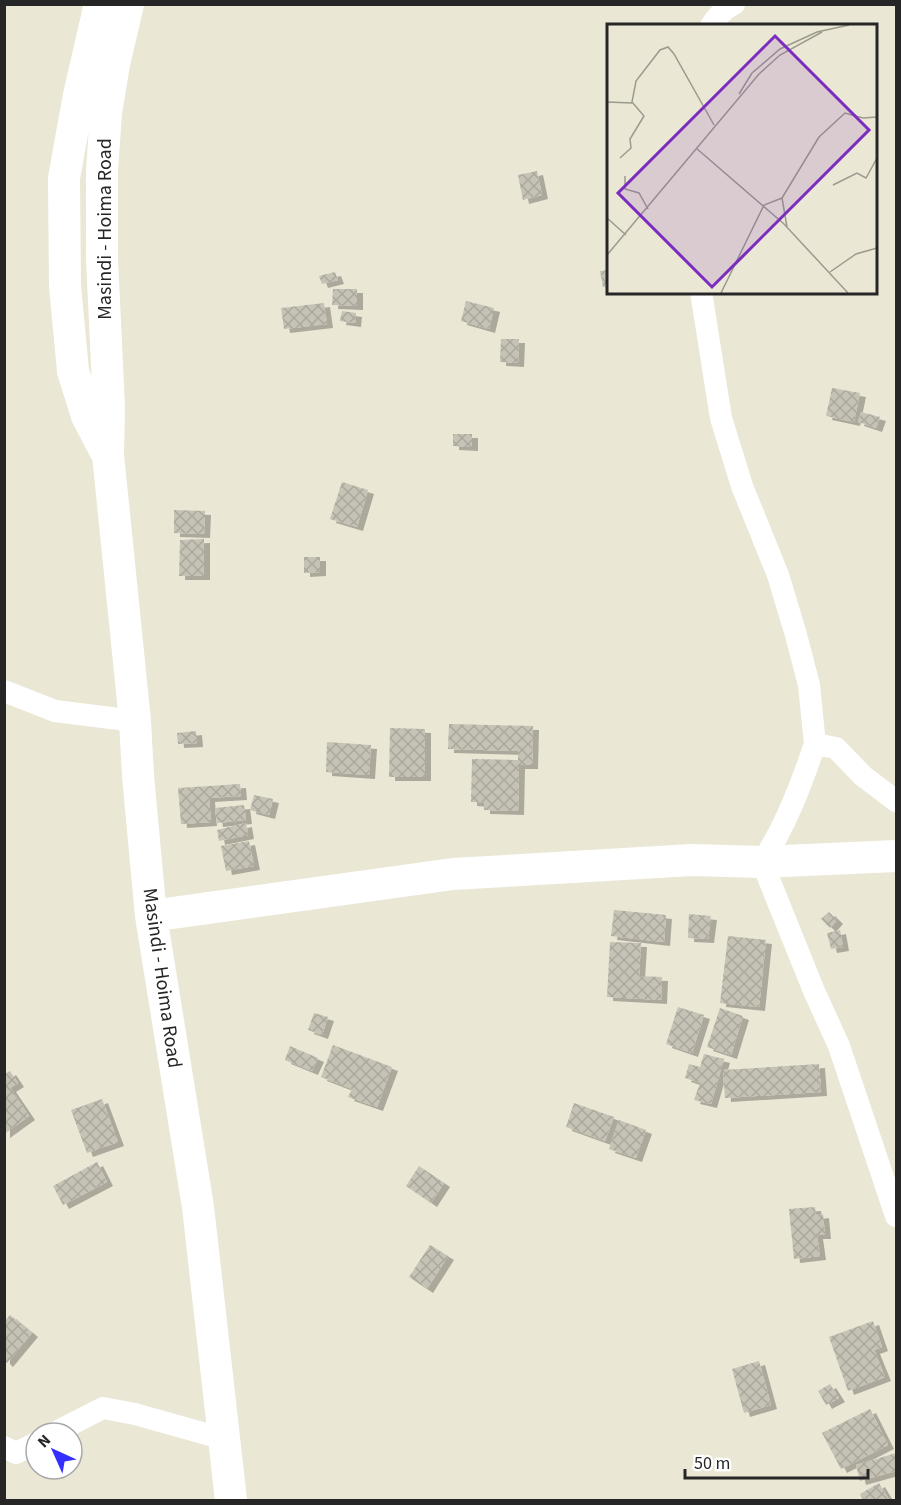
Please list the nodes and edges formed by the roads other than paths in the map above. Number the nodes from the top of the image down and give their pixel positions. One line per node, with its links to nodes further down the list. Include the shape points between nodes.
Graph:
1 (100, 4): 6 (main road, Masindi - Hoima Road, via 64,178 65,286 73,371 87,416)
2 (128, 4): 6 (main road, Masindi - Hoima Road, via 106,113 102,170 110,406)
3 (734, 4): 4 (street)
4 (712, 24)
5 (701, 294): 9 (street, via 721,418 742,486 778,575 809,685)
6 (108, 455): 8 (main road, Masindi - Hoima Road)
7 (4, 691): 8 (street, via 55,711)
8 (135, 721): 13 (main road, Masindi - Hoima Road)
9 (815, 744): 10 (street, via 836,748 863,776); 12 (street, via 798,791)
10 (897, 801)
11 (897, 856): 12 (main road)
12 (762, 862): 13 (main road, via 692,860 453,874); 14 (street, via 839,1046)
13 (151, 916): 16 (main road, Masindi - Hoima Road, via 198,1207)
14 (897, 1216)
15 (77, 1421): 16 (street, via 102,1408)
16 (224, 1439): 19 (main road, Masindi - Hoima Road)
17 (4, 1447): 18 (street, via 16,1453)
18 (24, 1449)
19 (231, 1500)

